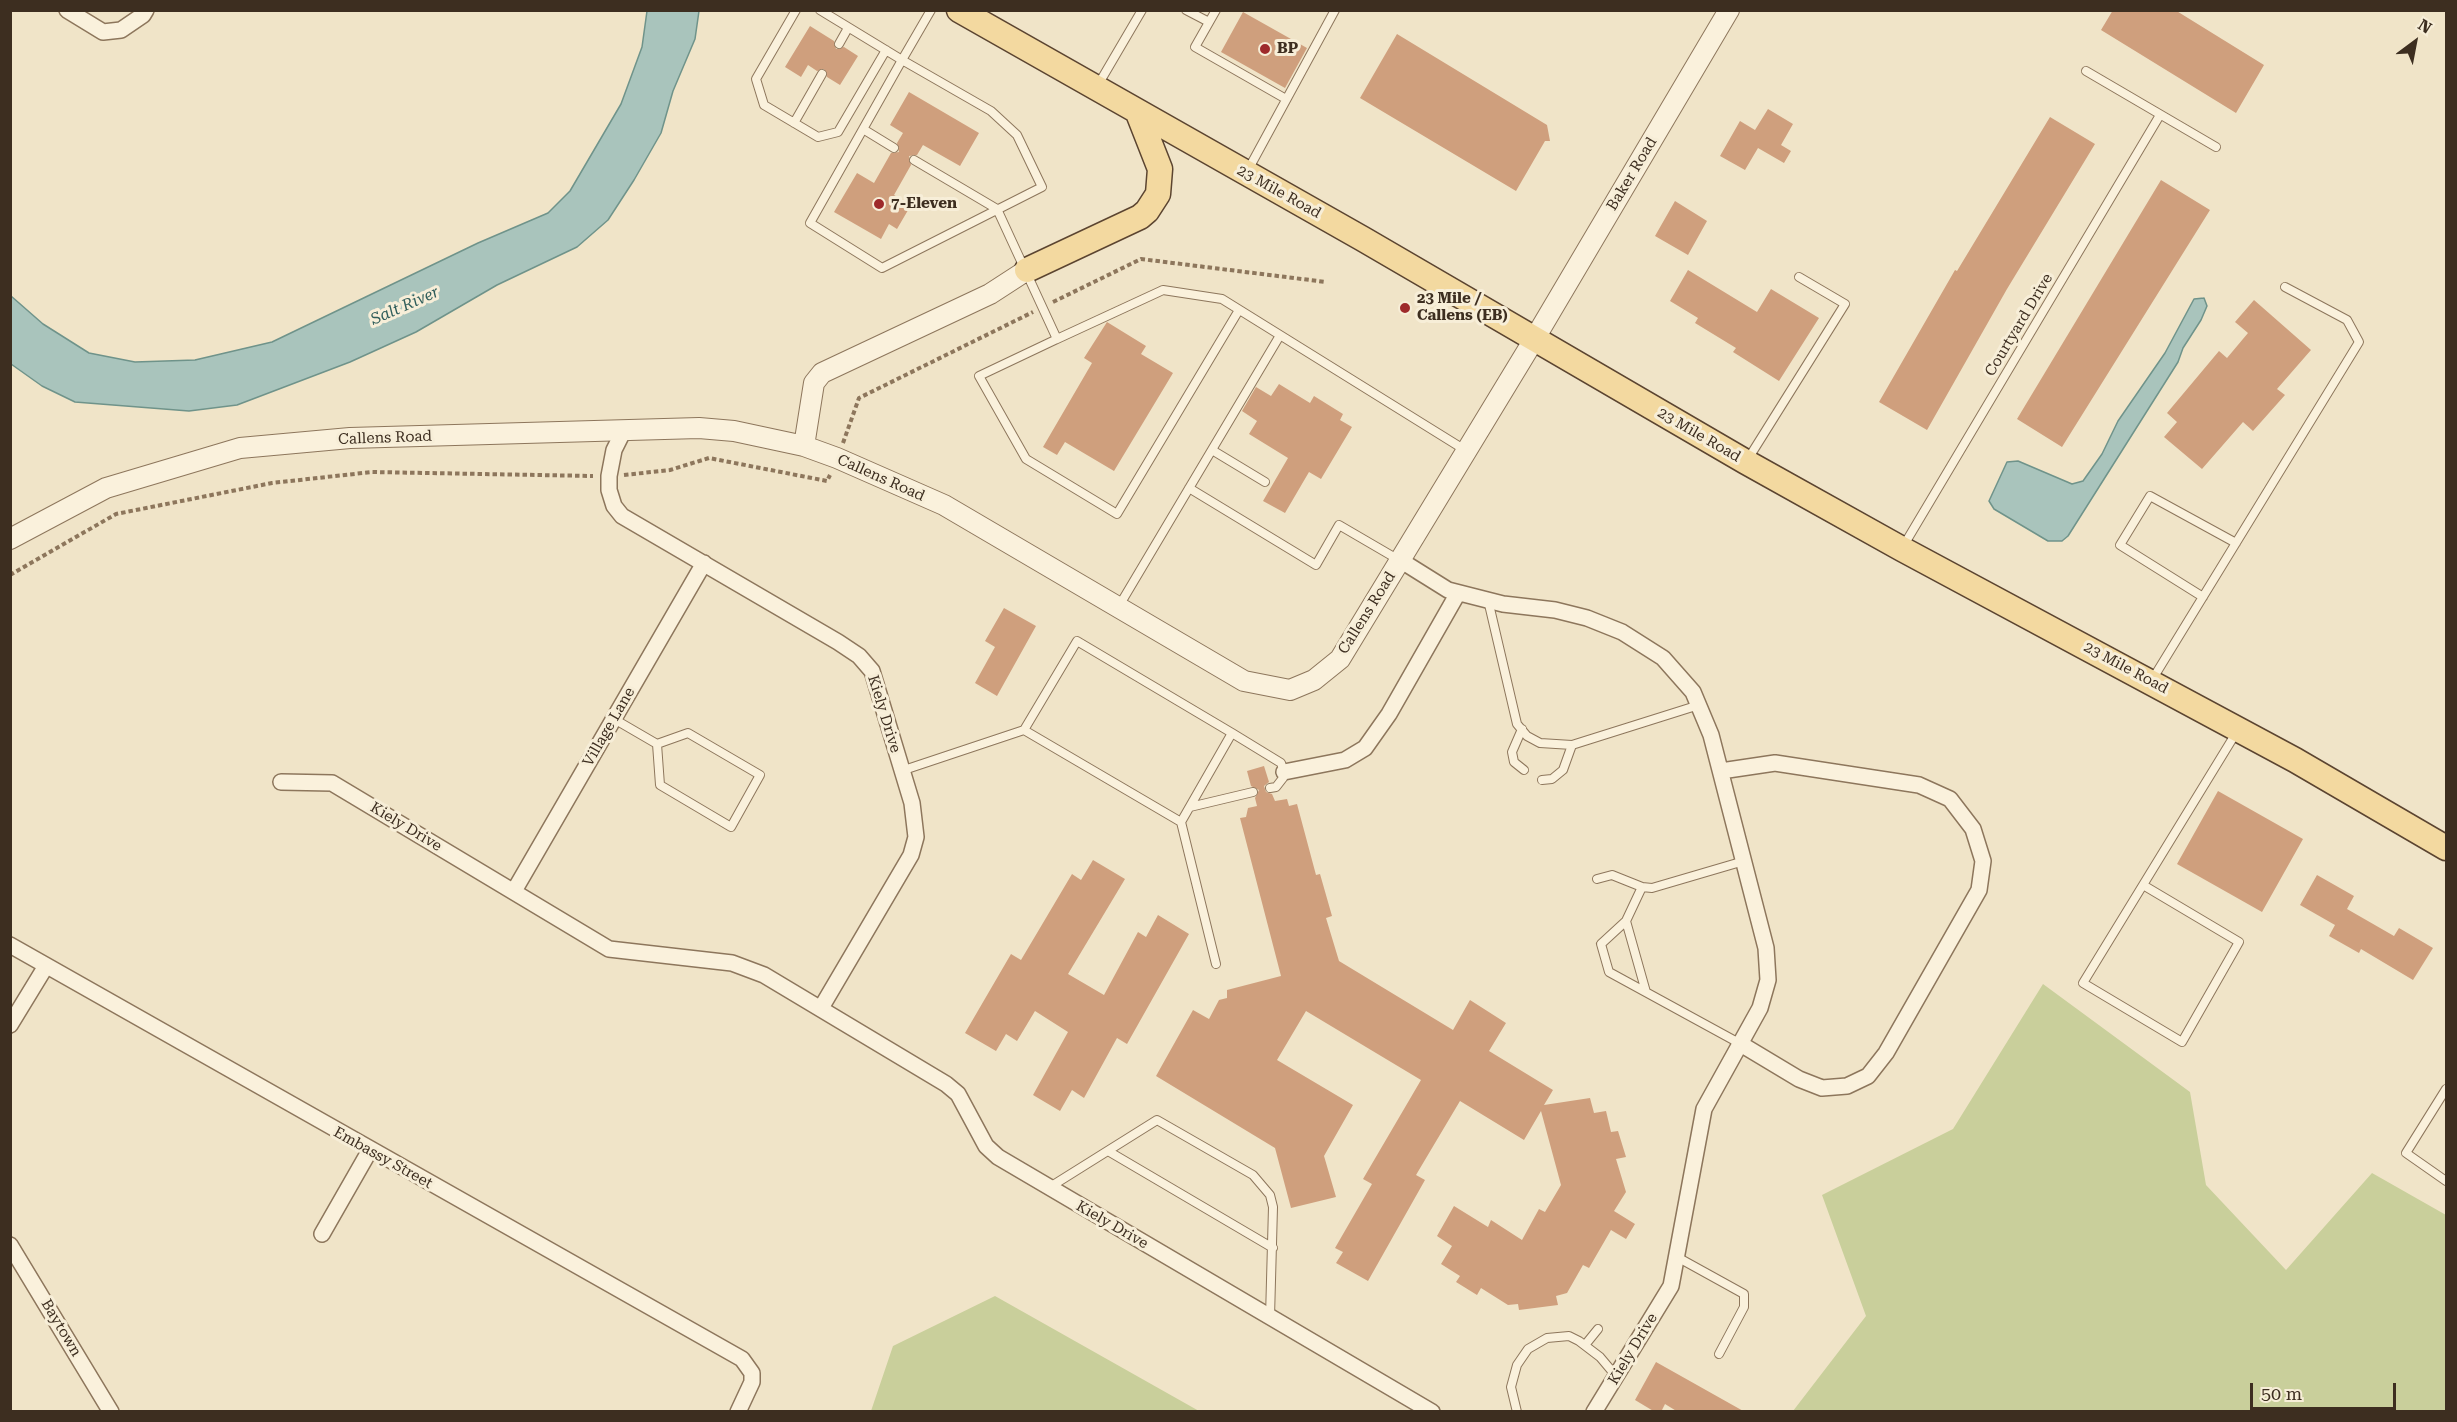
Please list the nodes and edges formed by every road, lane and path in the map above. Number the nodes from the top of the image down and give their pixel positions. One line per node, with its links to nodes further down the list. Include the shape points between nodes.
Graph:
1 (67, 10): 2 (street, via 103,32 121,30)
2 (146, 10)
3 (796, 10): 23 (lane, via 756,79 764,105)
4 (820, 10): 13 (lane)
5 (931, 10): 16 (lane)
6 (1142, 10): 19 (lane)
7 (1186, 10): 12 (lane)
8 (1216, 10): 12 (lane)
9 (1335, 10): 20 (lane)
10 (1729, 10): 35 (street, Baker Road)
11 (971, 13): 19 (main road, 23 Mile Road)
12 (1209, 22): 20 (lane, via 1195,47)
13 (848, 28): 14 (lane); 15 (lane)
14 (839, 44)
15 (886, 50): 16 (lane); 23 (lane, via 838,132 818,137)
16 (903, 60): 24 (lane); 29 (lane, via 991,111 1017,135 1042,187)
17 (2086, 71): 22 (lane)
18 (822, 74): 23 (lane)
19 (1095, 89): 21 (main road, 23 Mile Road)
20 (1286, 99): 28 (lane)
21 (1138, 113): 28 (main road, 23 Mile Road); 30 (main road, via 1160,169 1158,194 1150,206 1140,217)
22 (2160, 116): 25 (lane); 46 (lane, Courtyard Drive)
23 (794, 123)
24 (863, 129): 26 (lane); 29 (lane, via 810,223 882,268)
25 (2216, 147)
26 (894, 148)
27 (914, 159): 29 (lane)
28 (1246, 174): 35 (main road, 23 Mile Road)
29 (997, 209): 30 (lane)
30 (1027, 270): 36 (lane); 38 (street, via 990,294 822,373 814,382)
31 (1799, 277): 41 (lane, via 1845,304)
32 (2285, 287): 45 (lane, via 2347,320 2359,342)
33 (1239, 310): 34 (lane); 36 (lane, via 1222,299 1163,290); 36 (lane, via 1117,514 1026,459 979,376)
34 (1279, 337): 39 (lane); 40 (lane)
35 (1535, 338): 40 (street, Callens Road); 41 (main road, 23 Mile Road)
36 (1057, 339)
37 (624, 430): 38 (street, Callens Road, via 734,431); 44 (street, Callens Road, via 350,438 240,448 106,488); 48 (street, Kiely Drive, via 610,464 609,490 614,506 632,524)
38 (804, 446): 52 (street, Callens Road, via 944,505)
39 (1212, 450): 42 (lane); 43 (lane)
40 (1467, 451): 47 (street, Callens Road)
41 (1746, 462): 46 (main road, 23 Mile Road)
42 (1265, 482)
43 (1189, 488): 47 (lane, via 1316,565 1339,525); 52 (lane)
44 (10, 539)
45 (2236, 543): 50 (lane); 50 (lane, via 2150,496 2120,544)
46 (1902, 549): 53 (main road, 23 Mile Road)
47 (1400, 560): 49 (street, Kiely Drive); 52 (street, Callens Road, via 1340,659 1314,680 1290,690 1244,681)
48 (704, 564): 55 (street, Village Lane); 63 (street, Kiely Drive, via 867,663)
49 (1458, 593): 51 (street, Kiely Drive); 65 (street, via 1389,714 1365,748 1345,760)
50 (2203, 597): 53 (lane)
51 (1488, 600): 54 (street, Kiely Drive, via 1556,610 1622,632 1663,658 1693,692); 56 (lane, via 1517,724)
52 (1118, 607)
53 (2151, 681): 57 (main road, 23 Mile Road)
54 (1699, 705): 61 (lane); 64 (street, Kiely Drive)
55 (614, 719): 60 (lane); 77 (street, Village Lane)
56 (1522, 729): 61 (lane, via 1540,743); 62 (lane, via 1512,752 1514,762)
57 (2238, 729): 72 (main road, 23 Mile Road); 75 (lane)
58 (1024, 730): 59 (lane, via 1077,641); 63 (lane); 71 (lane)
59 (1232, 733): 65 (lane, via 1281,764); 70 (lane)
60 (657, 744): 60 (lane, via 688,733 760,775 731,827 660,785)
61 (1572, 745): 66 (lane, via 1563,770 1552,779)
62 (1524, 770)
63 (901, 771): 83 (street, Kiely Drive, via 916,821 911,855)
64 (1721, 771): 73 (street, Kiely Drive); 85 (street, via 1775,763 1919,785 1950,799 1973,829 1983,861 1979,890 1886,1053 1868,1076 1847,1086 1822,1088 1799,1079)
65 (1284, 772): 68 (lane, via 1280,783)
66 (1542, 780)
67 (281, 782): 77 (street, Kiely Drive, via 332,783)
68 (1270, 788)
69 (1253, 792): 70 (lane)
70 (1190, 807): 71 (lane)
71 (1181, 822): 80 (lane)
72 (2446, 848)
73 (1744, 861): 76 (lane, via 1652,888); 85 (street, Kiely Drive, via 1767,948 1768,980 1760,1008)
74 (1598, 879): 76 (lane, via 1612,875)
75 (2143, 885): 75 (lane, via 2083,983 2182,1042 2239,942)
76 (1642, 887): 78 (lane)
77 (514, 891): 83 (street, Kiely Drive, via 609,948 748,967)
78 (1626, 921): 82 (lane); 82 (lane, via 1600,944 1609,972)
79 (10, 945): 81 (street, Embassy Street)
80 (1216, 964)
81 (46, 966): 84 (street); 87 (street, Embassy Street)
82 (1646, 992): 85 (lane)
83 (821, 1008): 90 (street, Kiely Drive, via 946,1084 958,1094 992,1152)
84 (10, 1024)
85 (1739, 1043): 94 (street, Kiely Drive, via 1704,1109)
86 (2446, 1089): 89 (lane, via 2406,1153)
87 (370, 1150): 91 (street); 101 (street, Embassy Street, via 742,1359 752,1373 749,1392)
88 (1108, 1151): 90 (lane); 93 (lane); 93 (lane, via 1157,1120 1253,1175 1270,1195)
89 (2446, 1181)
90 (1048, 1187): 95 (street, Kiely Drive)
91 (322, 1234)
92 (10, 1245): 100 (street, Baytown)
93 (1273, 1248): 95 (lane)
94 (1677, 1257): 98 (lane, via 1743,1294 1744,1307); 99 (street, Kiely Drive, via 1671,1286)
95 (1270, 1317): 102 (street, Kiely Drive)
96 (1598, 1329): 97 (lane)
97 (1585, 1345): 99 (lane); 103 (lane, via 1569,1336 1558,1336 1528,1349 1517,1365 1511,1387)
98 (1719, 1353)
99 (1616, 1376): 104 (street, Kiely Drive)
100 (111, 1412)
101 (738, 1412)
102 (1432, 1412)
103 (1517, 1412)
104 (1594, 1412)

